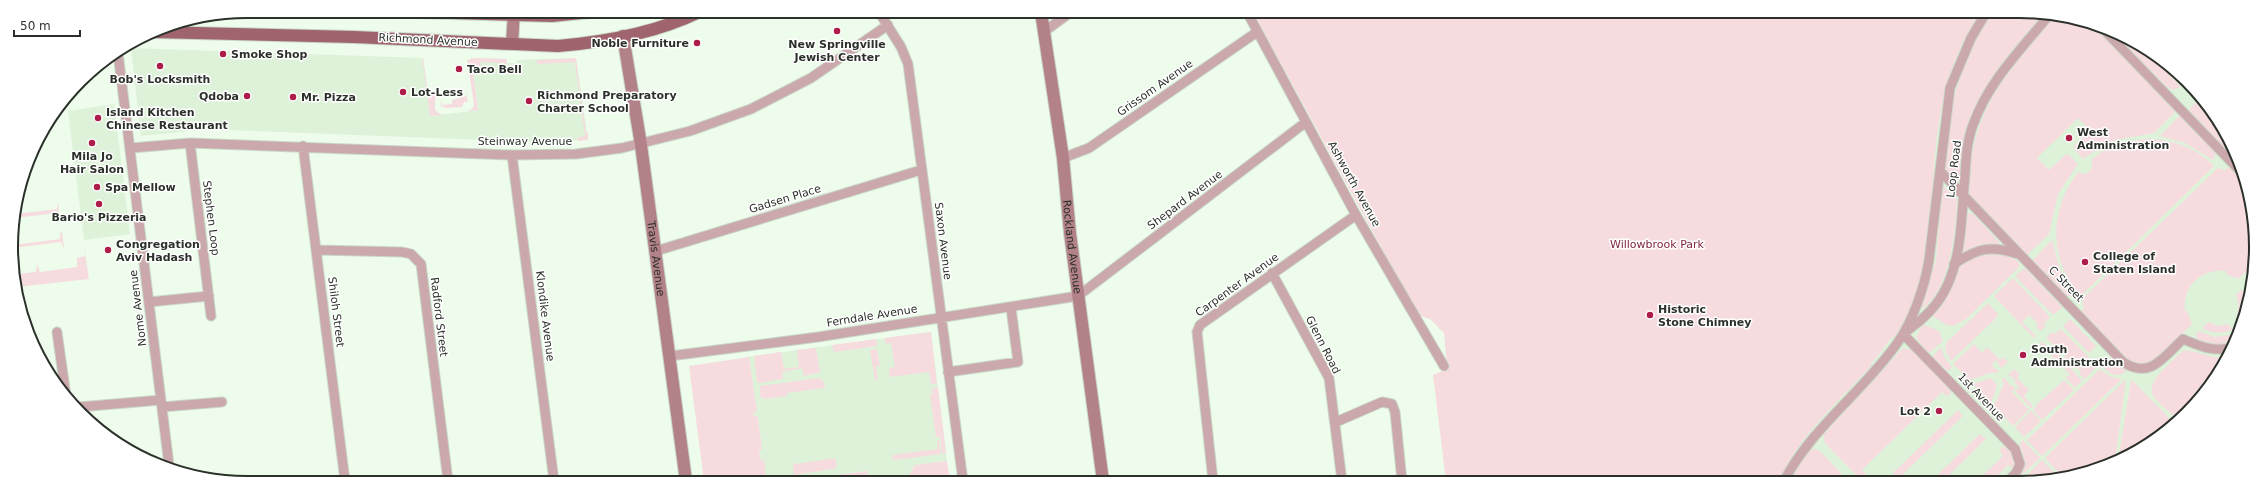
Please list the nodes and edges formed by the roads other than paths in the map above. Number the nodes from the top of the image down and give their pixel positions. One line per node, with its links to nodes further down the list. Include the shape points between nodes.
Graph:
1 (514, 18): 15 (street)
2 (684, 18): 13 (main road, Richmond Avenue, via 658,28)
3 (883, 18): 9 (street, Saxon Avenue)
4 (1042, 18): 10 (street, Rockland Avenue)
5 (1063, 18): 10 (street)
6 (1249, 18): 12 (street, Ashworth Avenue)
7 (1983, 18): 26 (street, Loop Road, via 1971,38 1950,88)
8 (2045, 19): 27 (street, Loop Road, via 2005,68 1982,103 1968,145)
9 (888, 25): 19 (street, Steinway Avenue, via 834,64 783,94 721,121); 25 (street, Saxon Avenue, via 908,64)
10 (1045, 31): 23 (street, Rockland Avenue)
11 (166, 32): 15 (main road, Richmond Avenue)
12 (1257, 32): 17 (street, Ashworth Avenue); 23 (street, Grissom Avenue, via 1089,148)
13 (623, 36): 15 (main road, Richmond Avenue, via 558,46); 19 (street, Travis Avenue)
14 (2110, 36): 24 (street)
15 (512, 44)
16 (119, 58): 21 (street, Nome Avenue)
17 (1306, 122): 28 (street, Ashworth Avenue); 35 (street, Shepard Avenue)
18 (190, 143): 20 (street, Steinway Avenue); 21 (street, Steinway Avenue); 34 (street, Stephen Loop)
19 (641, 145): 22 (street, Steinway Avenue, via 576,154); 30 (street, Travis Avenue)
20 (303, 146): 22 (street, Steinway Avenue); 29 (street, Shiloh Street)
21 (131, 148): 36 (street, Nome Avenue)
22 (512, 155): 54 (street, Klondike Avenue)
23 (1063, 158): 35 (street, Rockland Avenue)
24 (2234, 165)
25 (921, 170): 30 (street, Gadsen Place); 39 (street, Saxon Avenue)
26 (1940, 171): 27 (street, C Street); 41 (street, Loop Road, via 1933,242 1926,279)
27 (1963, 195): 31 (street, C Street); 32 (street, Loop Road)
28 (1356, 215): 33 (street, Carpenter Avenue); 44 (street, Ashworth Avenue)
29 (316, 250): 52 (street, Shiloh Street); 53 (street, Radford Street, via 402,252 411,254 421,264)
30 (656, 251): 43 (street, Travis Avenue)
31 (2019, 254): 32 (street, via 1998,248 1982,249); 42 (street, C Street, via 2123,362 2132,368 2154,366 2183,339 2214,350)
32 (1954, 264): 41 (street, Loop Road, via 1936,304)
33 (1272, 273): 50 (street, Glenn Road, via 1329,378); 58 (street, Carpenter Avenue, via 1205,320 1198,329)
34 (209, 296): 36 (street); 38 (street, Stephen Loop)
35 (1078, 296): 37 (street, Ferndale Avenue); 57 (street, Rockland Avenue)
36 (149, 302): 48 (street, Nome Avenue)
37 (1011, 308): 39 (street, Ferndale Avenue); 45 (street, via 1018,362)
38 (211, 316)
39 (940, 318): 43 (street, Ferndale Avenue); 45 (street, Saxon Avenue)
40 (57, 332): 46 (street)
41 (1903, 334): 61 (street, Loop Road, via 1880,365 1801,452); 62 (street, 1st Avenue, via 2015,449 2020,464)
42 (2225, 349)
43 (670, 356): 55 (street, Travis Avenue)
44 (1444, 366)
45 (948, 372): 56 (street, Saxon Avenue)
46 (64, 385)
47 (222, 402): 48 (street)
48 (161, 404): 49 (street); 51 (street, Nome Avenue)
49 (83, 407)
50 (1336, 422): 59 (street, Glenn Road); 60 (street, via 1382,402 1392,404)
51 (169, 462)
52 (344, 476)
53 (447, 476)
54 (553, 476)
55 (685, 476)
56 (962, 476)
57 (1102, 476)
58 (1213, 476)
59 (1341, 476)
60 (1401, 476)
61 (1787, 476)
62 (2013, 476)

